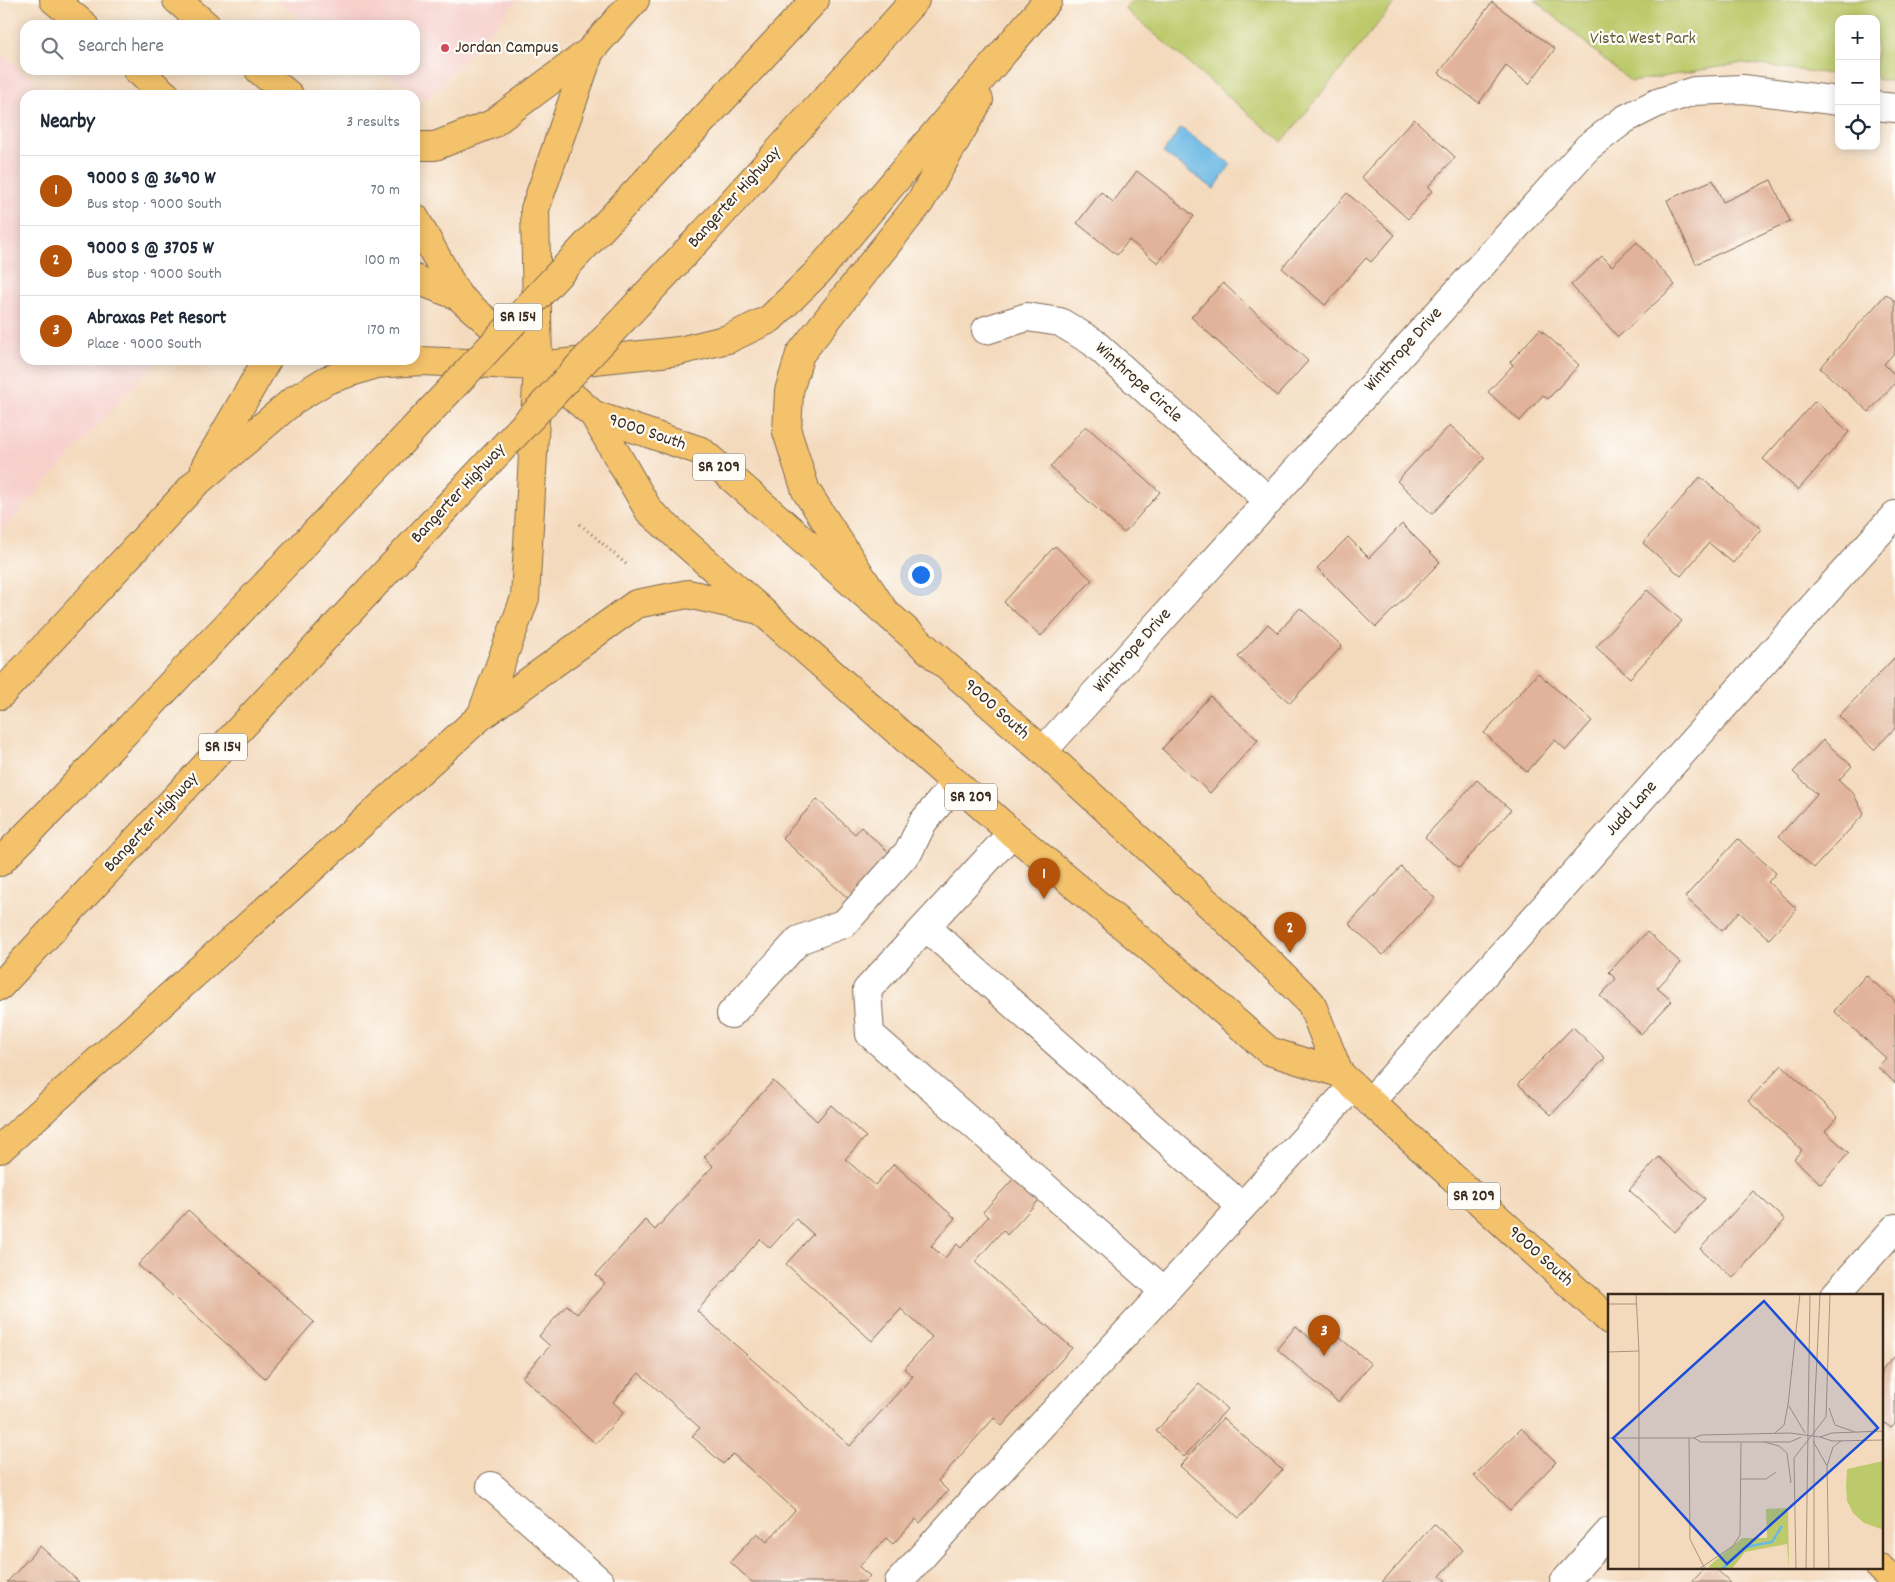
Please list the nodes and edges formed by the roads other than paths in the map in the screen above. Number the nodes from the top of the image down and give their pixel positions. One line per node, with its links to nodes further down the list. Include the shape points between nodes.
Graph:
1 (54, 0): 7 (main road)
2 (177, 0): 8 (main road)
3 (635, 0): 10 (main road)
4 (815, 0): 38 (main road, SR 154, bridge, via 388,456)
5 (914, 0): 40 (main road, Bangerter Highway / SR 154, bridge, via 706,231)
6 (1048, 0): 9 (main road)
7 (78, 20)
8 (200, 20)
9 (1013, 40): 26 (main road, via 817,273 770,319 728,339 679,351); 32 (main road, via 920,202 800,354 789,391 787,432 806,491)
10 (590, 50): 18 (main road, via 492,124 435,146); 26 (main road, via 535,209)
11 (143, 75): 13 (main road)
12 (265, 75): 14 (main road)
13 (160, 90)
14 (283, 90)
15 (1835, 100): 29 (street, Winthrope Drive, via 1743,89 1694,91 1657,103 1625,119 1588,147 1552,185)
16 (1880, 106): 17 (street)
17 (1895, 108)
18 (420, 146)
19 (420, 227): 21 (main road, 9000 South / SR 209)
20 (420, 281): 21 (main road, 9000 South / SR 209)
21 (458, 296): 26 (main road, 9000 South / SR 209)
22 (986, 330): 29 (street, Winthrope Circle, via 1027,316 1060,322 1093,342)
23 (420, 361): 26 (main road)
24 (265, 365): 28 (main road)
25 (373, 365): 28 (main road, via 327,380 294,400)
26 (538, 366): 27 (main road, 9000 South / SR 209); 34 (main road, via 525,598)
27 (594, 415): 31 (main road, 9000 South / SR 209, via 649,512); 32 (main road, 9000 South / SR 209, via 700,451)
28 (195, 484): 33 (main road)
29 (1268, 502): 35 (street, Winthrope Drive)
30 (1895, 516): 42 (street, Judd Lane)
31 (760, 610): 34 (main road, via 688,594 636,604); 36 (main road, 9000 South / SR 209)
32 (884, 611): 35 (main road, 9000 South / SR 209)
33 (0, 695)
34 (481, 716): 43 (main road)
35 (1043, 752): 42 (main road, 9000 South / SR 209, via 1312,1002)
36 (956, 783): 37 (main road, 9000 South / SR 209); 41 (street, via 923,822 909,851 845,923 799,940)
37 (1012, 833): 39 (street); 42 (main road, 9000 South / SR 209, via 1269,1050)
38 (0, 862)
39 (926, 927): 44 (street); 46 (street, via 867,990 870,1034)
40 (0, 986)
41 (730, 1014)
42 (1354, 1087): 44 (street, Judd Lane); 48 (main road, 9000 South / SR 209)
43 (0, 1149)
44 (1241, 1206): 46 (street, Judd Lane)
45 (1895, 1228): 47 (street)
46 (1164, 1291): 53 (street, Judd Lane)
47 (1836, 1294)
48 (1608, 1319)
49 (491, 1486): 52 (street)
50 (1608, 1533): 54 (street)
51 (1882, 1570): 55 (main road)
52 (600, 1582)
53 (900, 1582)
54 (1564, 1582)
55 (1895, 1582)

